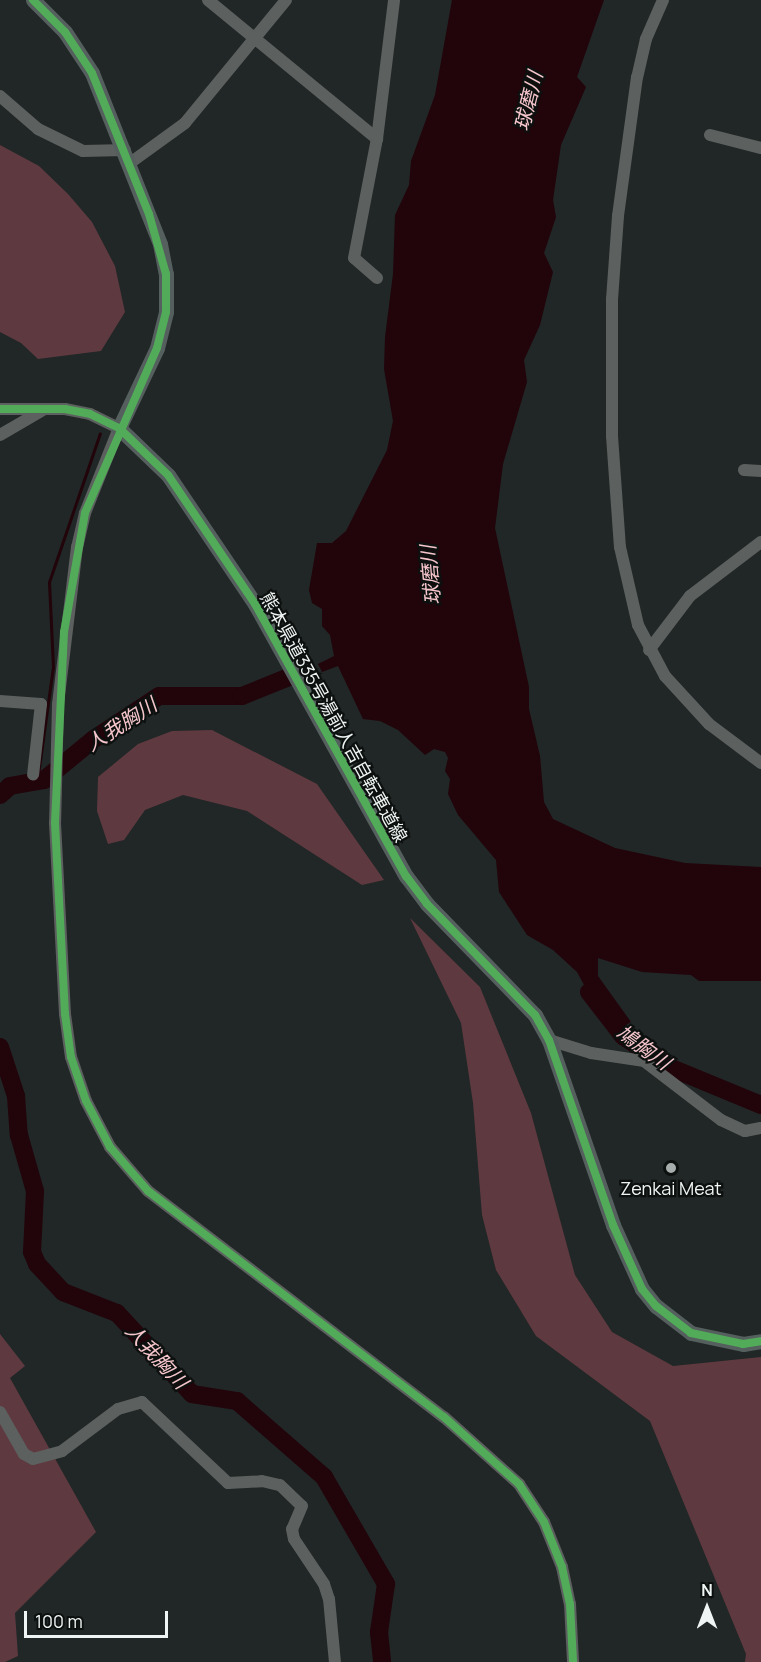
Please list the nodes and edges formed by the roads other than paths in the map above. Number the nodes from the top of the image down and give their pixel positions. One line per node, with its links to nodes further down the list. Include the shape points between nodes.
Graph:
1 (33, 0): 11 (main road, via 65,32 93,73)
2 (208, 0): 6 (street)
3 (286, 0): 6 (street)
4 (394, 0): 9 (street)
5 (663, 0): 20 (street, via 646,39 628,123 612,298 612,436 620,547 626,586)
6 (255, 39): 9 (street); 11 (street, via 185,123)
7 (0, 96): 11 (street, via 38,129 83,151)
8 (710, 135): 10 (street)
9 (376, 139): 12 (street, via 354,258)
10 (761, 148)
11 (127, 157): 15 (main road, via 160,244 166,274 166,312 157,348)
12 (377, 278)
13 (0, 409): 14 (street)
14 (42, 410): 15 (street, via 90,414); 16 (street)
15 (119, 428): 24 (main road, 熊本県道335号湯前人吉自転車道線, via 168,476 255,604 406,876 427,904 522,999); 29 (street, via 85,513 77,547 58,704 55,824 64,1014 71,1058 86,1101 110,1147 148,1191 444,1417 519,1484 544,1522 562,1567 570,1604)
16 (0, 435)
17 (744, 470): 18 (street)
18 (761, 471)
19 (761, 542): 20 (street, via 690,596)
20 (649, 651): 22 (street, via 686,703)
21 (0, 701): 23 (street, via 41,704)
22 (761, 763)
23 (33, 775)
24 (549, 1040): 25 (street, via 591,1053 644,1061 721,1120 745,1131); 26 (main road, 熊本県道335号湯前人吉自転車道線, via 613,1225 642,1289 656,1306 691,1333 743,1344)
25 (760, 1129)
26 (761, 1341)
27 (0, 1412): 28 (street, via 24,1454 33,1459 62,1451 118,1409 142,1402 228,1483 262,1481 280,1485 302,1506 292,1529 294,1539 329,1599)
28 (334, 1662)
29 (573, 1662)

